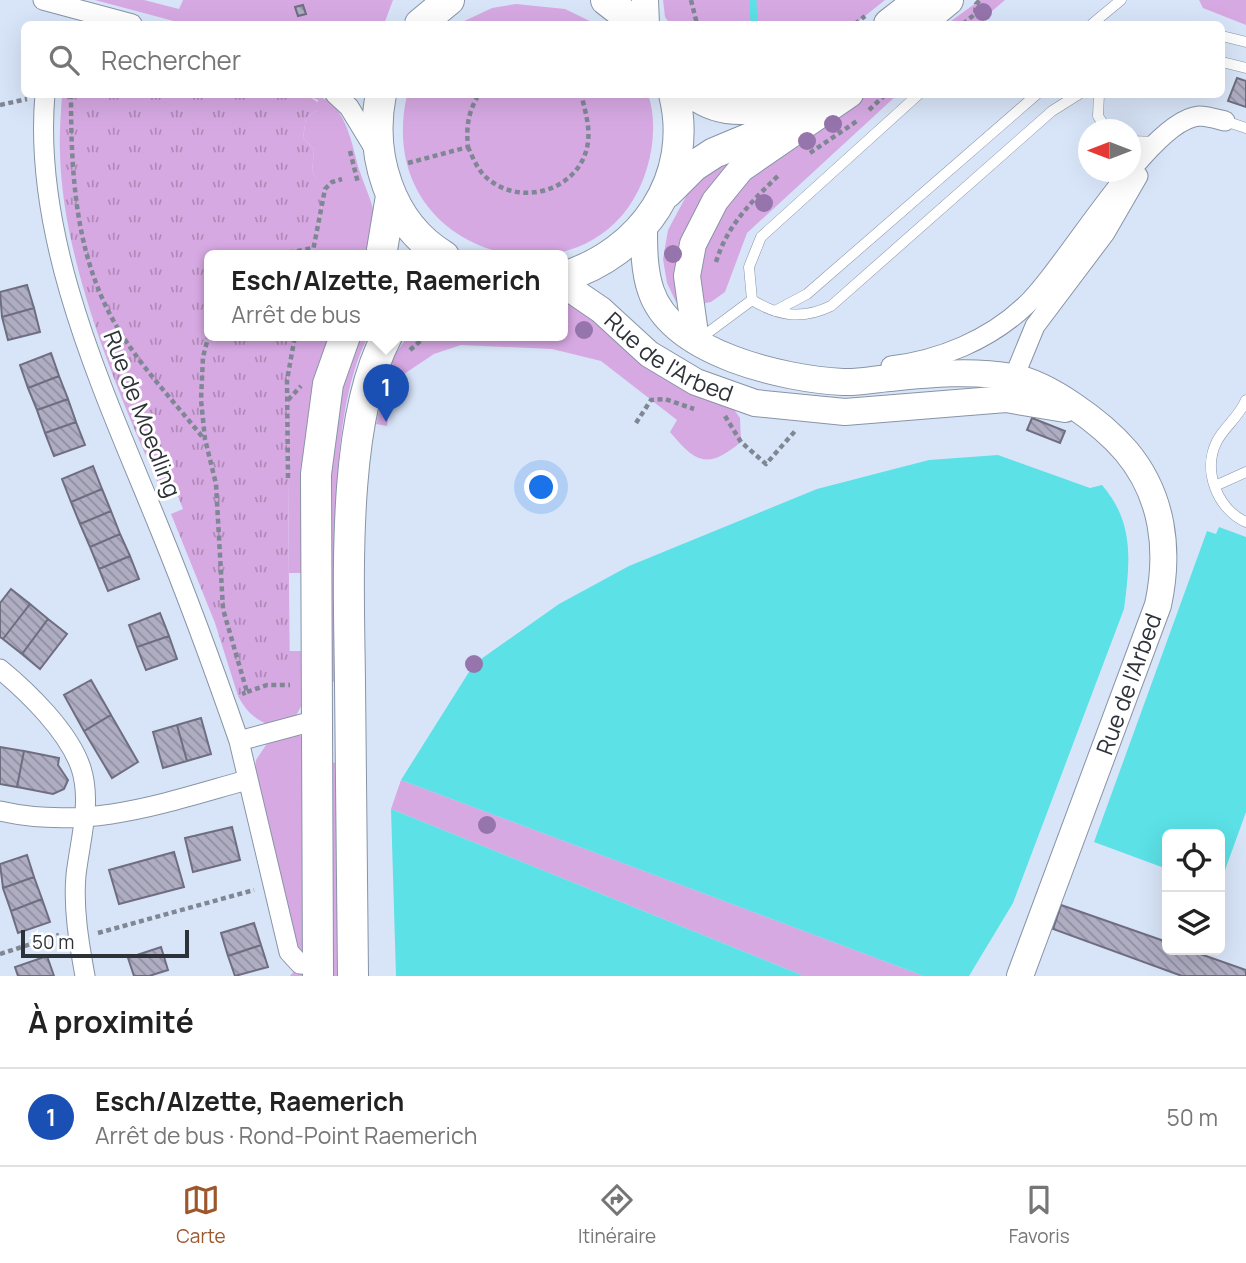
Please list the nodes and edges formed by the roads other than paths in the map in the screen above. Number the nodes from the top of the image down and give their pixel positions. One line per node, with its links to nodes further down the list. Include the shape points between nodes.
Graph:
1 (606, 0): 8 (main road)
2 (645, 0): 9 (main road)
3 (920, 0): 10 (main road)
4 (947, 0): 11 (main road)
5 (1121, 0): 12 (lane)
6 (54, 10): 7 (street)
7 (115, 21)
8 (633, 21)
9 (646, 21)
10 (894, 21)
11 (922, 21)
12 (1096, 21)
13 (1225, 37): 14 (lane)
14 (1246, 42)
15 (1225, 63): 16 (lane)
16 (1246, 68)
17 (45, 98): 58 (street, Rue de Moedling, via 47,188 65,274 101,384 194,614)
18 (339, 98): 34 (street)
19 (380, 98): 34 (main road, via 376,119)
20 (675, 98): 36 (main road, via 678,155)
21 (702, 98): 22 (main road, via 722,108 754,109)
22 (783, 98)
23 (823, 98): 36 (main road, via 774,128 714,153)
24 (844, 98): 46 (main road, via 741,169 715,201 692,244 687,276)
25 (915, 98): 42 (lane, via 761,237 749,267)
26 (1032, 98): 43 (lane, via 807,294)
27 (1073, 98): 43 (lane, via 1052,111 831,306 793,316)
28 (1099, 98): 29 (lane)
29 (1100, 119)
30 (1225, 121): 31 (lane); 33 (street, via 1198,116 1175,125)
31 (1246, 128)
32 (1141, 141): 33 (lane)
33 (1158, 142): 47 (street, via 1025,306 988,334 915,363); 48 (street, via 1105,233 1035,326)
34 (392, 159): 35 (main road)
35 (391, 196): 38 (main road); 39 (main road, via 412,228)
36 (664, 196): 37 (main road)
37 (643, 228): 40 (main road, via 618,252); 46 (main road, Rue de l'Arbed, via 651,291 664,317)
38 (382, 250)
39 (437, 250)
40 (568, 275)
41 (568, 287): 50 (main road, Rue de l'Arbed, via 601,310 649,354 696,382 755,403)
42 (752, 300): 43 (lane); 46 (lane)
43 (774, 311)
44 (343, 341): 57 (main road, via 328,384 316,474)
45 (385, 341): 64 (main road, via 366,390 358,439 349,573)
46 (696, 341): 47 (main road, Rue de l'Arbed, via 738,361)
47 (803, 376): 48 (main road, Rue de l'Arbed, via 843,382 968,373)
48 (1014, 377): 50 (street, via 1000,388 843,400); 51 (main road, Rue de l'Arbed, via 1042,387)
49 (1246, 400): 52 (lane)
50 (805, 409): 51 (main road, Rue de l'Arbed, via 845,412 1006,399)
51 (1077, 411): 65 (main road, Rue de l'Arbed, via 1118,441 1147,482 1163,530 1164,580)
52 (1243, 414): 54 (lane, via 1218,439 1212,453)
53 (1246, 472): 54 (lane)
54 (1215, 486): 55 (lane, via 1230,512)
55 (1246, 522)
56 (0, 668): 61 (street, via 51,719 80,766)
57 (317, 720): 58 (street); 62 (main road)
58 (239, 741): 59 (street, Rue de Moedling)
59 (247, 780): 61 (street, via 122,815); 62 (street, Rue de Moedling, via 293,960)
60 (0, 811): 61 (street)
61 (84, 819): 63 (street, via 76,877 77,934)
62 (318, 971)
63 (85, 976)
64 (353, 976)
65 (1020, 976)

